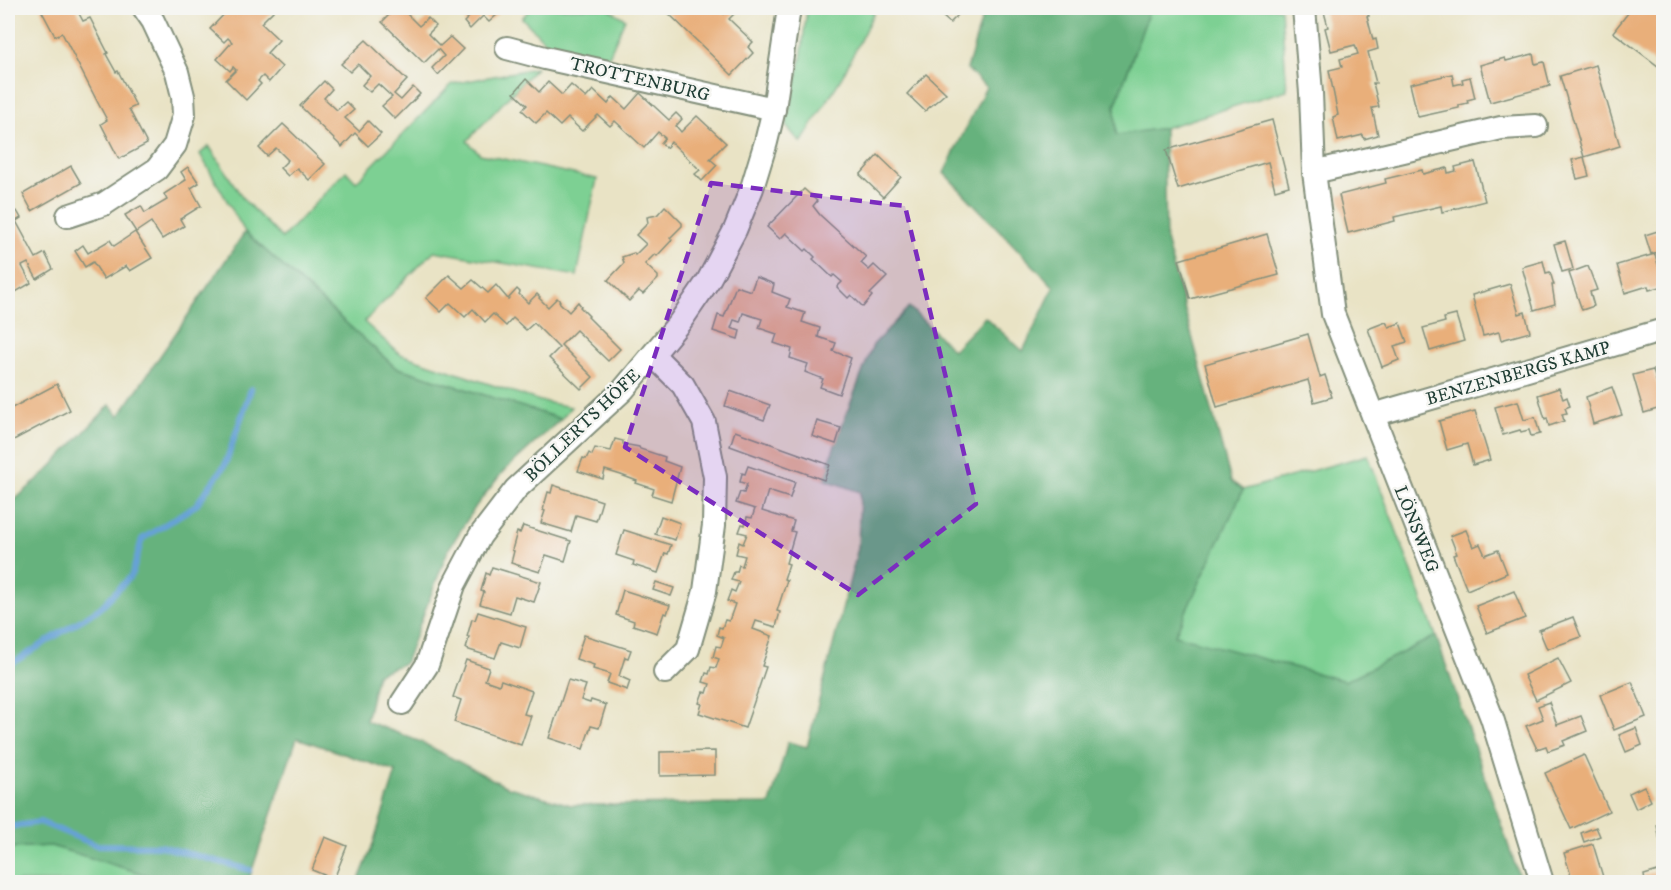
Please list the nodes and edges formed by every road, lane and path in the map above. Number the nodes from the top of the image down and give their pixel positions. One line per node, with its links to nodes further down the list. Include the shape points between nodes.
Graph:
1 (144, 8): 8 (street, via 177,72 183,96 184,115 175,145 157,169 104,204)
2 (789, 8): 5 (street, BÖLLERTS HÖFE)
3 (1304, 8): 7 (street, LÖNSWEG)
4 (507, 48): 5 (street, TROTTENBURG)
5 (774, 109): 10 (street, BÖLLERTS HÖFE, via 752,188 735,230 708,281)
6 (1536, 126): 7 (street, via 1501,128)
7 (1314, 172): 11 (street, LÖNSWEG, via 1333,314)
8 (68, 216)
9 (1664, 330): 11 (street, BENZENBERGS KAMP)
10 (653, 356): 12 (street, via 683,385 704,422 715,477 714,525 705,591 688,649); 13 (street, BÖLLERTS HÖFE, via 623,390 516,489 480,536 454,585 427,665)
11 (1373, 415): 14 (street, LÖNSWEG, via 1492,718)
12 (665, 672)
13 (402, 703)
14 (1542, 882)

